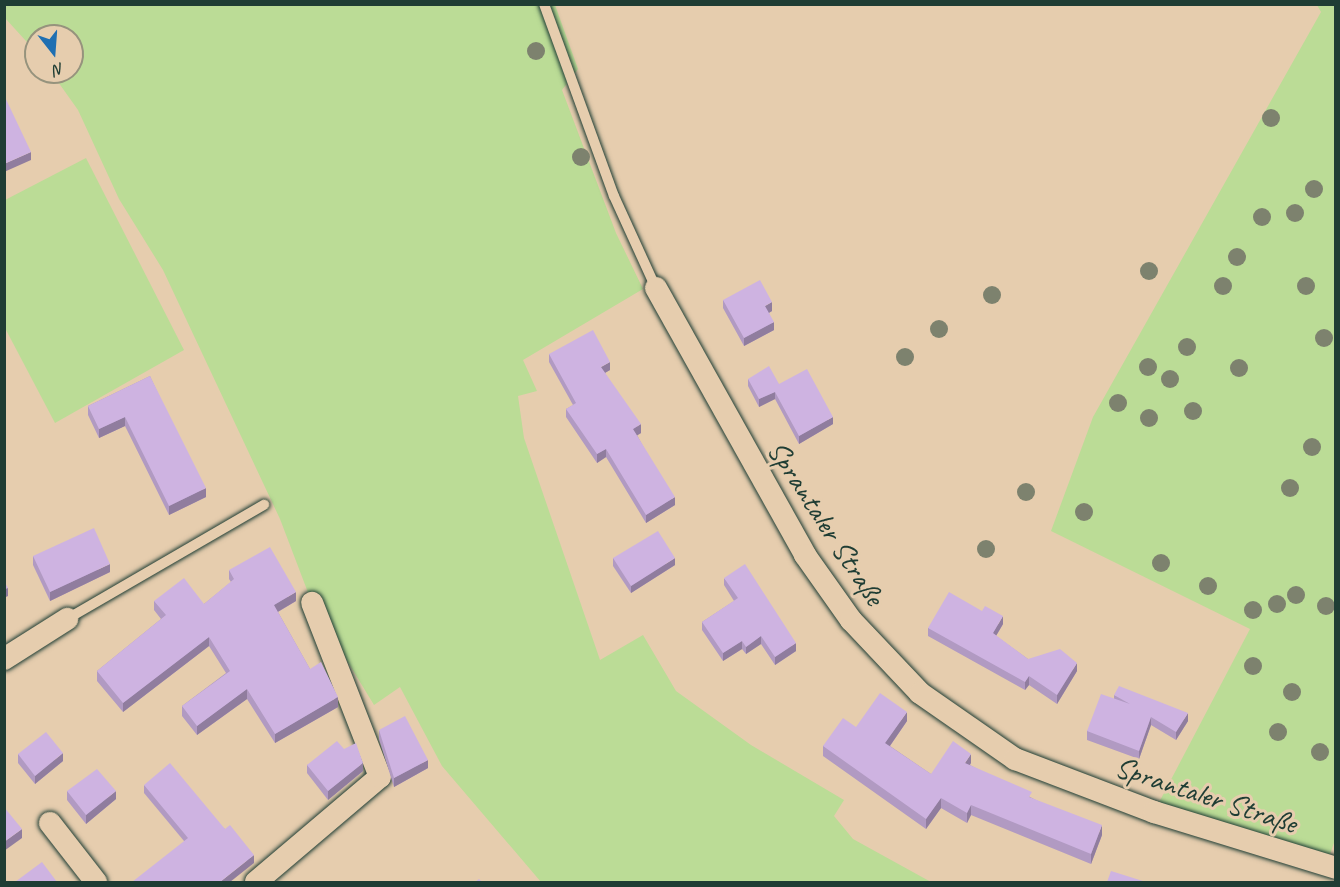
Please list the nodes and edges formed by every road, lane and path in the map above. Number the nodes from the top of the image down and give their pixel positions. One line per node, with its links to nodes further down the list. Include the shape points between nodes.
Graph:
1 (544, 4): 2 (lane, via 614,196)
2 (656, 288): 8 (street, Sprantaler Straße, via 804,555 851,620 920,693 1015,759 1154,812)
3 (264, 505): 5 (lane)
4 (312, 603): 10 (street, via 380,777)
5 (67, 619): 6 (street)
6 (4, 659)
7 (50, 823): 9 (street)
8 (1335, 868)
9 (96, 882)
10 (256, 882)

